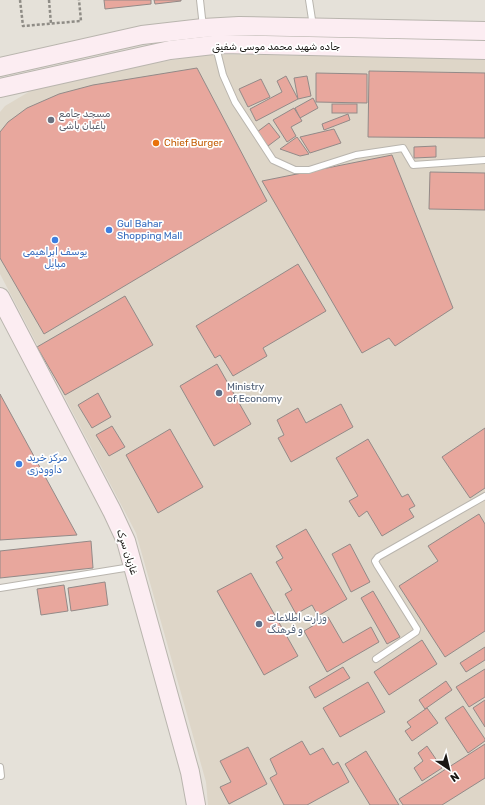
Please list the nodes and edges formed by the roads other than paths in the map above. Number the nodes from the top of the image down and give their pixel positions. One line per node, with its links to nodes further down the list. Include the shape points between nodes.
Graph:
1 (200, 0): 4 (lane)
2 (309, 0): 3 (lane)
3 (313, 27): 4 (main road, جاده شهید محمد موسی شفیق); 5 (main road, جاده شهید محمد موسی شفیق)
4 (203, 28): 8 (main road, جاده شهید محمد موسی شفیق, via 142,35)
5 (485, 31)
6 (216, 45): 7 (main road, جاده شهید محمد موسی شفیق); 9 (main road, جاده شهید محمد موسی شفیق, via 170,50); 10 (lane, via 223,74 235,102 273,160 295,170 309,170 356,155 404,148 413,164)
7 (485, 50)
8 (0, 67)
9 (0, 88)
10 (485, 160)
11 (0, 296): 13 (main road, غازیان سړک, via 112,511 126,541)
12 (485, 496): 15 (lane, via 375,561 417,629)
13 (132, 567): 14 (lane); 18 (main road, غازیان سړک, via 190,772)
14 (0, 588)
15 (376, 659)
16 (0, 766): 17 (lane)
17 (1, 776)
18 (196, 805)

